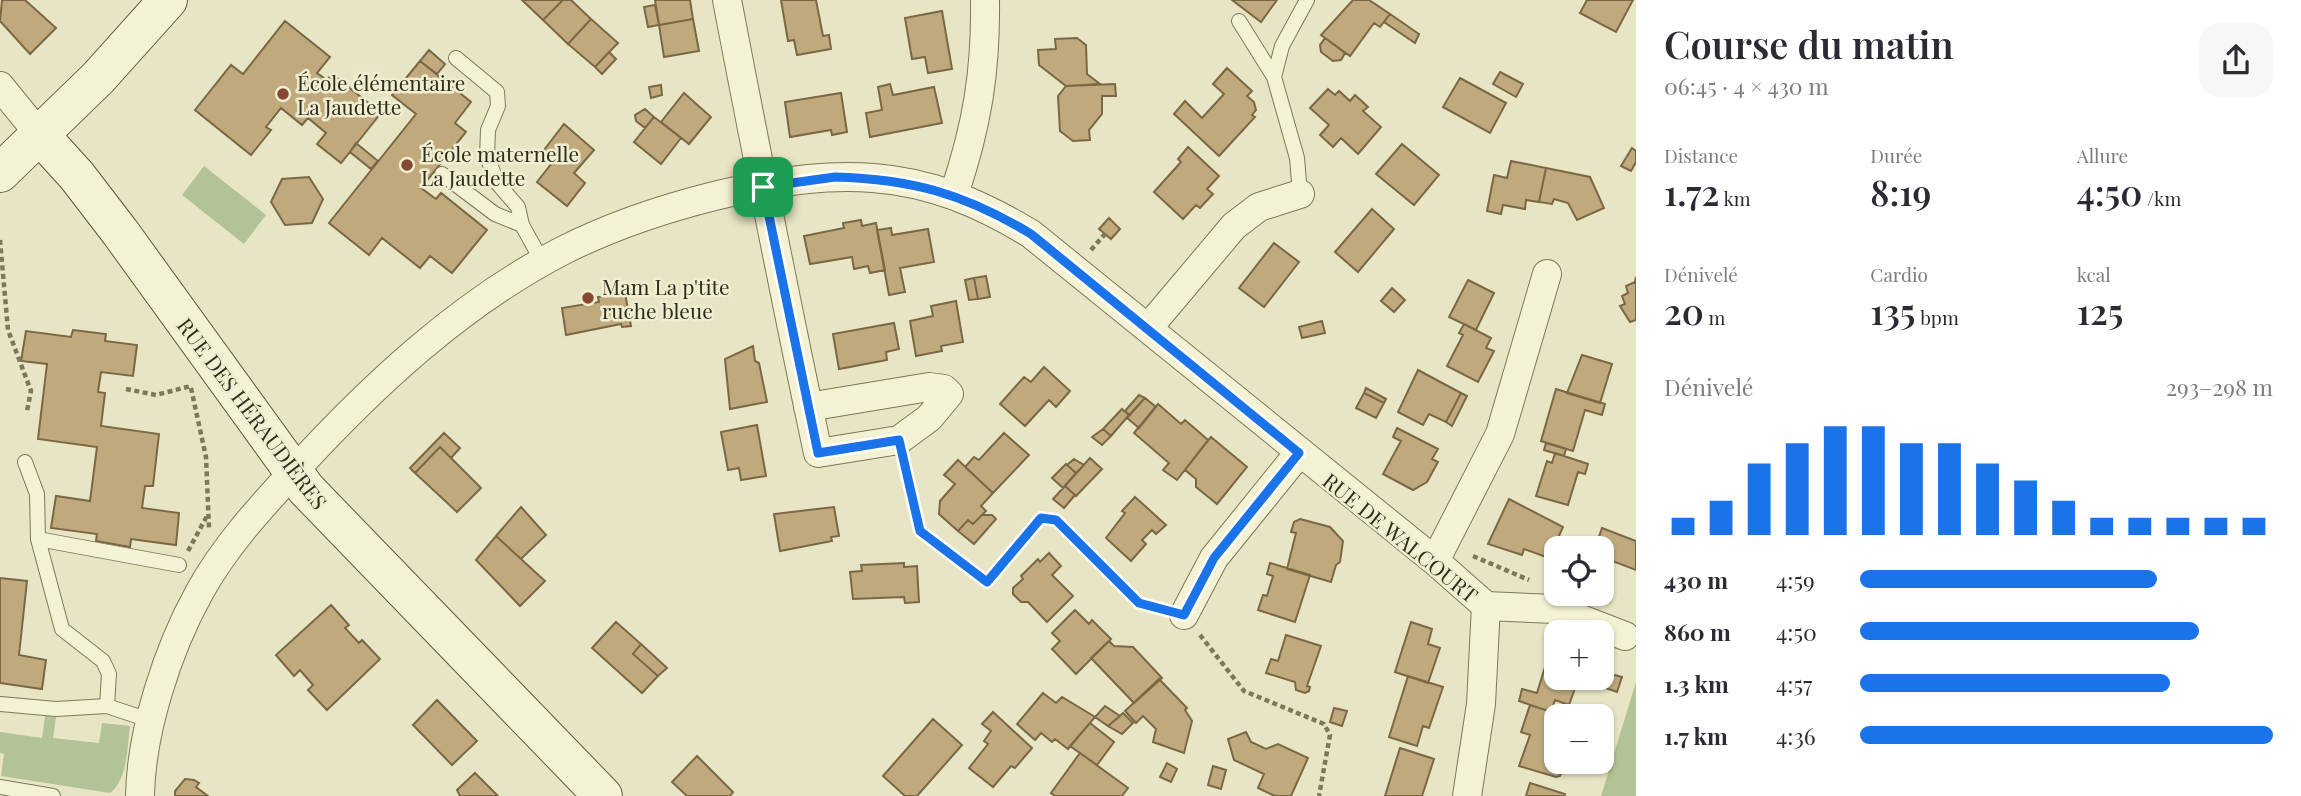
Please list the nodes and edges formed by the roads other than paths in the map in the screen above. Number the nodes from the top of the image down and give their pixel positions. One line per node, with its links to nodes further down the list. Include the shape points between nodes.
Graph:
1 (168, 0): 9 (street, via 98,78)
2 (727, 0): 12 (street)
3 (985, 0): 13 (street, via 981,102)
4 (1307, 0): 7 (lane, via 1282,46)
5 (1239, 21): 7 (lane)
6 (456, 58): 15 (lane, via 497,92 487,157 498,184 518,207)
7 (1274, 77): 14 (lane, via 1297,158)
8 (0, 86): 9 (street)
9 (39, 134): 10 (street); 22 (street, RUE DES HÉRAUDIÈRES, via 113,223)
10 (0, 173)
11 (442, 174): 15 (lane, via 495,214)
12 (763, 187): 13 (street, RUE DE WALCOURT, via 835,177 873,178); 16 (street, RUE DE WALCOURT, via 628,223); 19 (street)
13 (954, 194): 18 (street, RUE DE WALCOURT, via 1031,234)
14 (1300, 194): 18 (street, via 1258,208 1234,226)
15 (522, 225): 16 (lane)
16 (543, 263): 22 (street, RUE DE WALCOURT, via 480,302 404,362)
17 (1547, 274): 24 (street, via 1500,434)
18 (1148, 328): 20 (street, RUE DE WALCOURT)
19 (808, 407): 19 (street, via 818,453 899,440 929,418 948,394 929,387)
20 (1299, 453): 24 (street, RUE DE WALCOURT); 27 (street, via 1214,558)
21 (25, 462): 23 (lane, via 37,494)
22 (293, 472): 31 (street, RUE DE WALCOURT, via 230,545 200,591 177,634); 35 (street, RUE DES HÉRAUDIÈRES, via 349,537)
23 (38, 539): 25 (lane); 30 (lane, via 62,629 103,661 109,674)
24 (1435, 561): 26 (street, RUE DE WALCOURT)
25 (180, 565)
26 (1486, 606): 28 (street, via 1555,609); 36 (street, RUE DE WALCOURT, via 1481,704)
27 (1184, 615)
28 (1625, 636)
29 (0, 704): 30 (lane, via 57,709)
30 (107, 706): 31 (lane)
31 (152, 721): 34 (street, RUE DE WALCOURT)
32 (0, 786): 33 (lane)
33 (53, 796)
34 (140, 796)
35 (603, 796)
36 (1467, 796)

